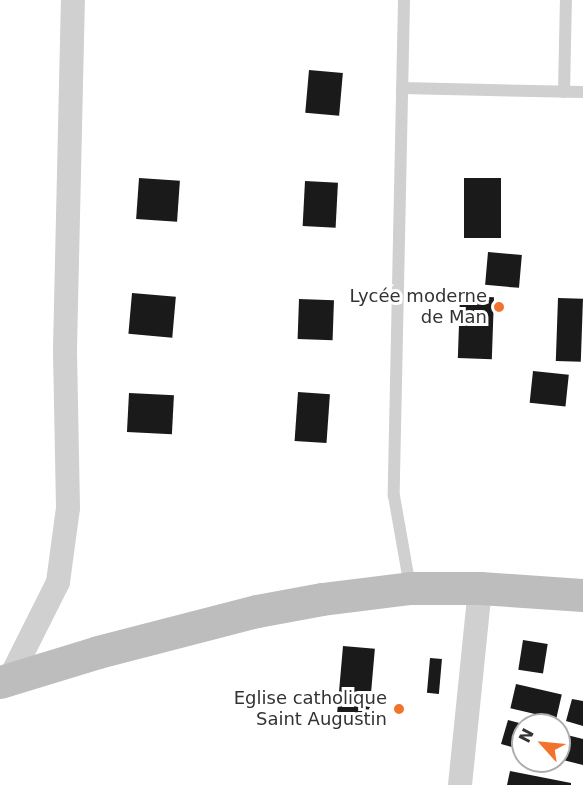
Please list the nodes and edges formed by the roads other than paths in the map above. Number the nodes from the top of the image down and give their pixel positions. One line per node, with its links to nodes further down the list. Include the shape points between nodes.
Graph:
1 (73, 0): 10 (street, via 65,349 68,508 58,582)
2 (404, 0): 4 (lane)
3 (566, 0): 5 (lane)
4 (402, 88): 5 (lane); 7 (lane, via 394,496)
5 (564, 92): 6 (lane)
6 (583, 92)
7 (410, 588): 8 (main road); 10 (main road, via 257,611)
8 (480, 588): 9 (main road); 11 (street)
9 (583, 596)
10 (5, 680)
11 (460, 785)

